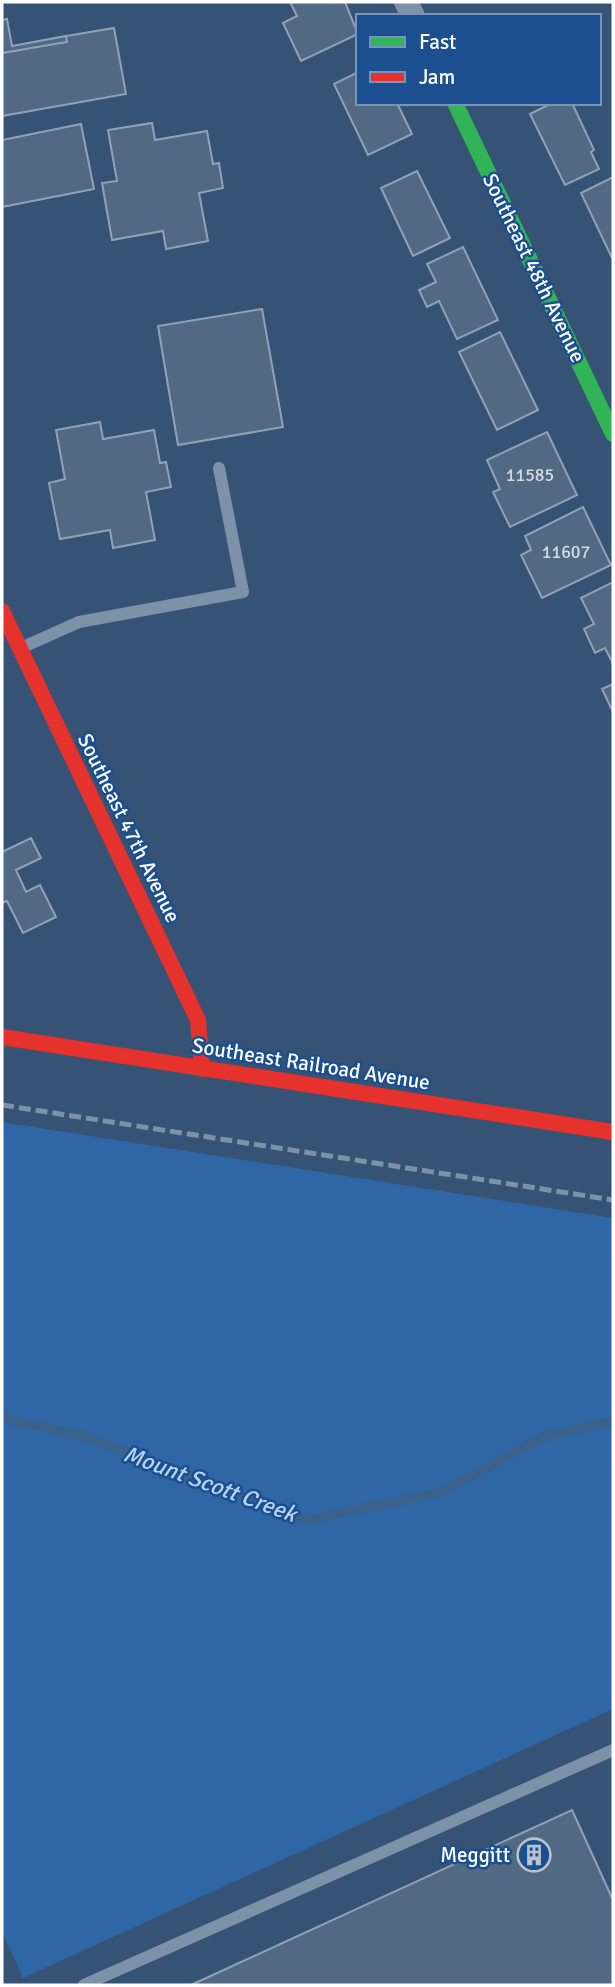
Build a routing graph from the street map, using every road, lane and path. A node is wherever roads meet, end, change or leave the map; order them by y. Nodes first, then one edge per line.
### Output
1 (456, 105) edge
2 (613, 434) edge
3 (219, 468) dead end
4 (2, 611) edge
5 (20, 649) junction
6 (2, 1037) edge
7 (202, 1069) junction
8 (613, 1132) edge
9 (613, 1750) edge
10 (84, 1985) edge

1 - 2 street, Southeast 48th Avenue
3 - 5 lane
4 - 5 street, Southeast 47th Avenue
5 - 7 street, Southeast 47th Avenue
6 - 7 street, Southeast Railroad Avenue
7 - 8 street, Southeast Railroad Avenue
9 - 10 lane

